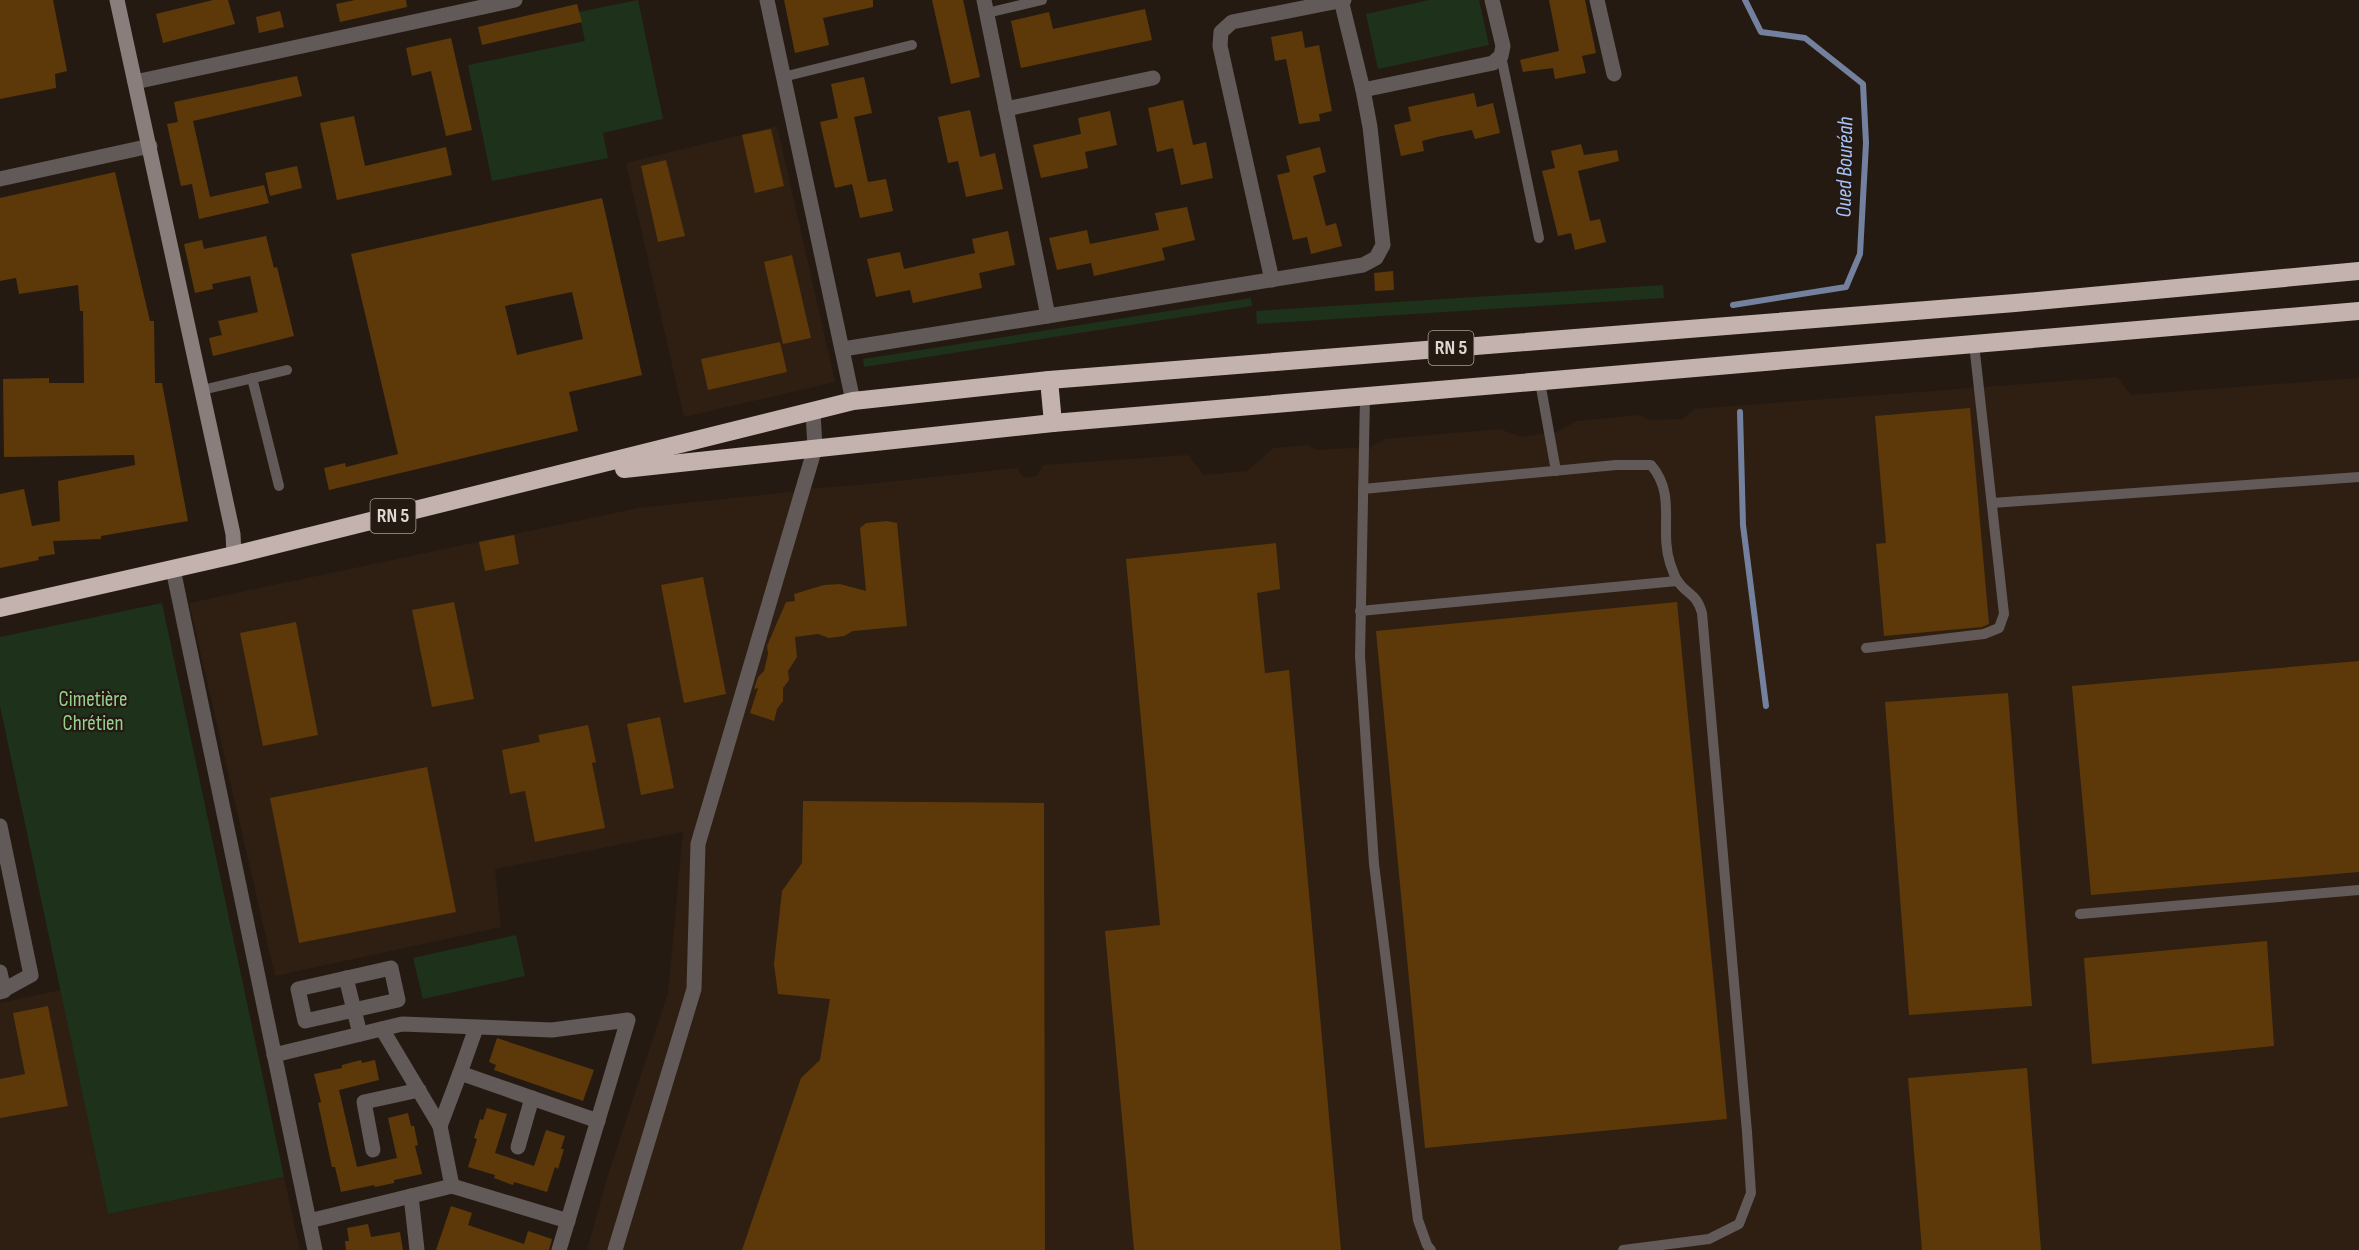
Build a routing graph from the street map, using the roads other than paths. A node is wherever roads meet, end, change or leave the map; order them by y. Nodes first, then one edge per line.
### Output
1 (117, 0) edge
2 (515, 0) edge
3 (767, 0) edge
4 (1042, 0) edge
5 (1342, 0) edge
6 (1492, 0) edge
7 (1597, 0) edge
8 (985, 7) edge
9 (912, 45) dead end
10 (1501, 56) junction
11 (1614, 74) dead end
12 (783, 77) junction
13 (1153, 78) dead end
14 (135, 82) junction
15 (1363, 90) junction
16 (1006, 110) junction
17 (150, 146) junction
18 (0, 179) edge
19 (1539, 238) dead end
20 (2359, 271) edge
21 (1272, 280) junction
22 (2359, 310) edge
23 (1048, 316) junction
24 (1974, 344) junction
25 (843, 349) junction
26 (287, 370) dead end
27 (252, 378) junction
28 (1048, 380) junction
29 (1540, 382) junction
30 (202, 390) junction
31 (1365, 396) junction
32 (853, 401) junction
33 (813, 412) junction
34 (1053, 423) junction
35 (814, 448) junction
36 (1556, 471) junction
37 (551, 477) junction
38 (2359, 477) edge
39 (279, 486) dead end
40 (1363, 489) junction
41 (1992, 503) junction
42 (234, 555) junction
43 (173, 569) junction
44 (1677, 581) junction
45 (0, 608) edge
46 (1360, 611) junction
47 (1866, 648) dead end
48 (0, 826) edge
49 (2359, 890) edge
50 (2080, 914) dead end
51 (0, 972) edge
52 (346, 978) junction
53 (2, 992) edge
54 (354, 1010) junction
55 (476, 1028) junction
56 (382, 1029) junction
57 (360, 1034) junction
58 (274, 1055) junction
59 (460, 1073) junction
60 (419, 1090) junction
61 (531, 1098) junction
62 (598, 1121) junction
63 (440, 1126) junction
64 (518, 1147) dead end
65 (373, 1150) dead end
66 (452, 1186) junction
67 (411, 1196) junction
68 (309, 1221) junction
69 (568, 1221) junction
70 (315, 1250) edge
71 (417, 1250) edge
72 (559, 1250) edge
73 (615, 1250) edge
74 (1431, 1250) edge
75 (1623, 1250) edge

1 - 14 main road
2 - 14 street
3 - 12 street
4 - 8 lane
5 - 15 street
5 - 21 street
6 - 10 street
7 - 11 street
8 - 16 street
9 - 12 lane
10 - 15 street
10 - 19 lane
12 - 25 street
13 - 16 street
14 - 17 main road
15 - 21 street
16 - 23 street
17 - 18 street
17 - 30 main road
20 - 28 highway, RN 5
21 - 23 street
22 - 24 highway, RN 5
23 - 25 street
24 - 29 highway, RN 5
24 - 41 lane
25 - 32 street
26 - 27 lane
27 - 30 lane
27 - 39 lane
28 - 32 highway, RN 5
28 - 34 highway
29 - 31 highway, RN 5
29 - 36 lane
30 - 42 main road
31 - 34 highway, RN 5
31 - 40 lane
32 - 33 highway, RN 5
33 - 35 street
33 - 37 highway, RN 5
34 - 35 highway, RN 5
35 - 37 highway, RN 5
35 - 73 street
36 - 40 lane
36 - 44 lane
37 - 42 highway, RN 5
38 - 41 lane
40 - 46 lane
41 - 47 lane
42 - 43 highway, RN 5
43 - 45 highway, RN 5
43 - 58 street
44 - 46 lane
44 - 75 lane
46 - 74 lane
48 - 53 street
49 - 50 lane
51 - 53 street
52 - 54 street
52 - 54 street
52 - 54 street
54 - 57 street
55 - 56 street
55 - 59 street
55 - 62 street
56 - 57 street
56 - 60 street
57 - 58 street
58 - 68 street
59 - 61 street
59 - 63 street
60 - 63 street
60 - 65 street
61 - 62 street
61 - 64 street
62 - 69 street
63 - 66 street
66 - 67 street
66 - 69 street
67 - 68 street
67 - 71 street
68 - 70 street
69 - 72 street

